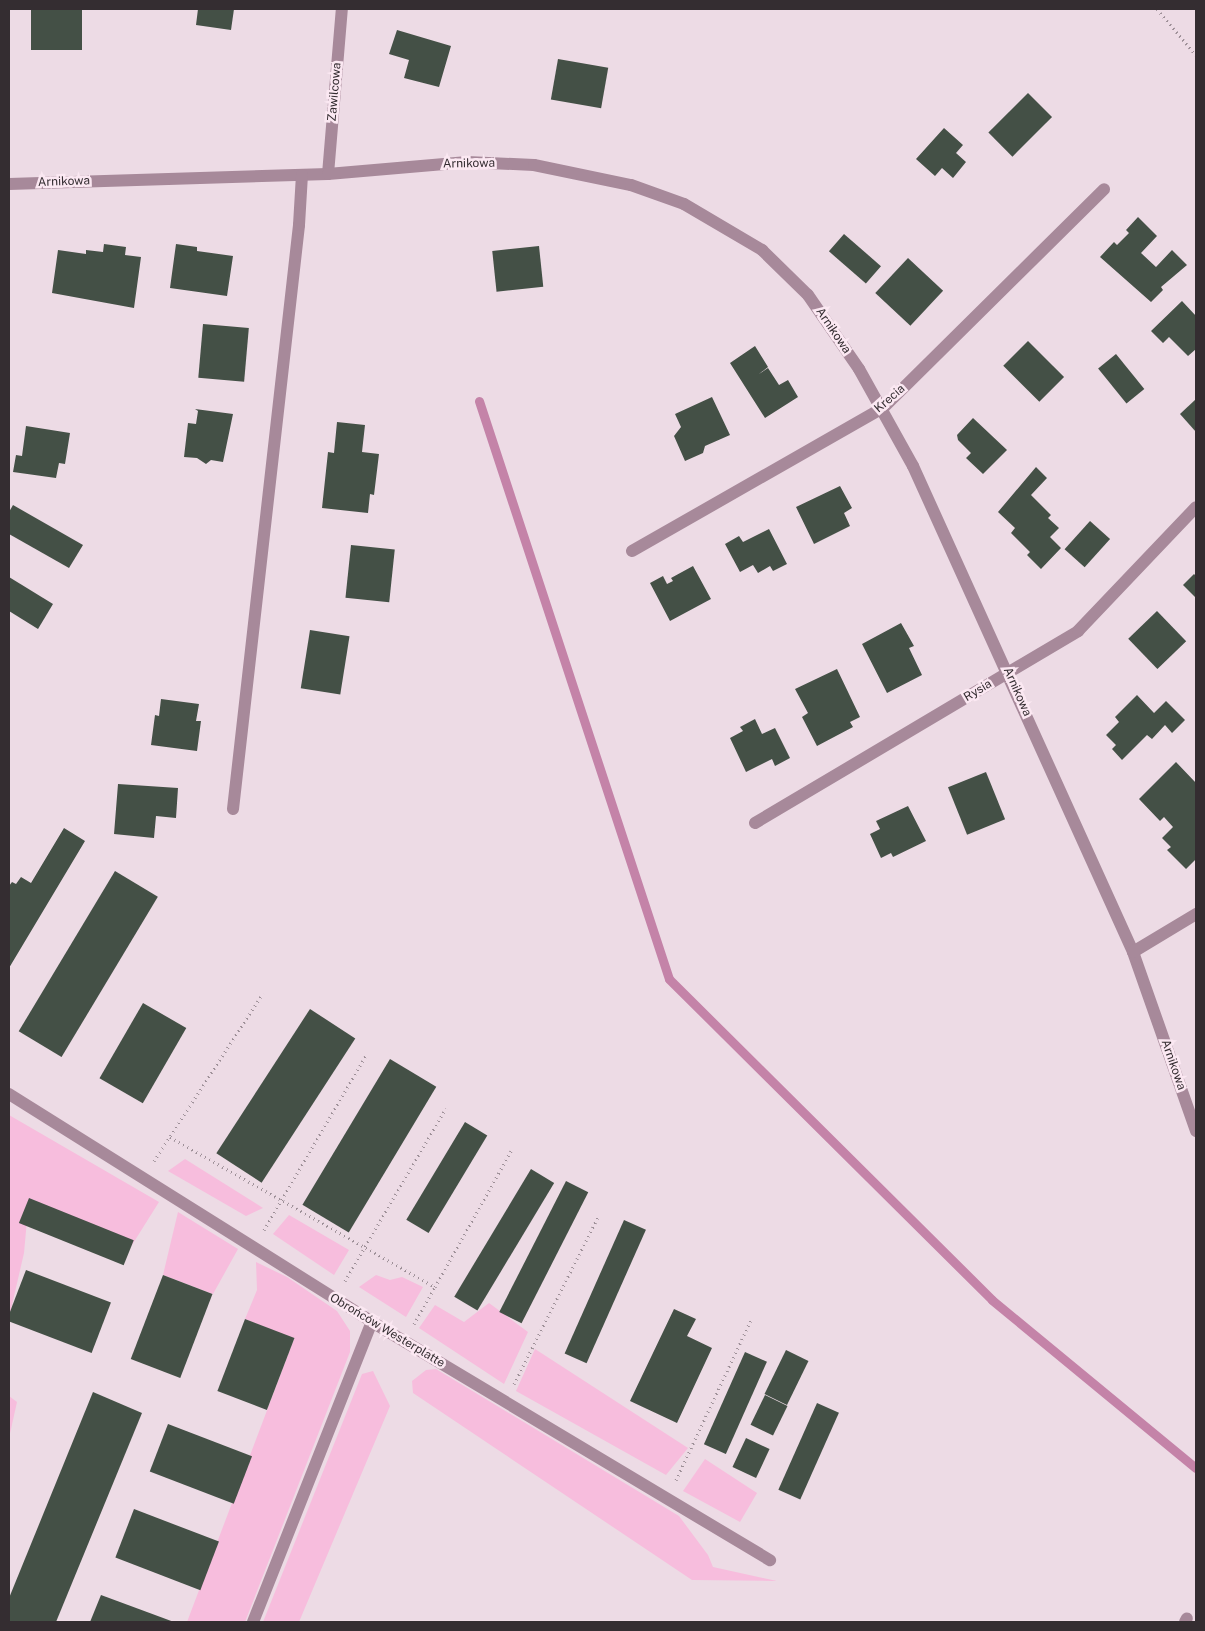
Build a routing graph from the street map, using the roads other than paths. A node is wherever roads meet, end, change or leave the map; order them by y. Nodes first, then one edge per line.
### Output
1 (342, 9) edge
2 (328, 174) junction
3 (302, 175) junction
4 (9, 184) edge
5 (1104, 189) dead end
6 (883, 408) junction
7 (1196, 507) edge
8 (632, 551) dead end
9 (1009, 673) junction
10 (233, 809) dead end
11 (755, 823) dead end
12 (1196, 914) edge
13 (1133, 952) junction
14 (9, 1094) edge
15 (1196, 1132) edge
16 (372, 1322) junction
17 (770, 1560) dead end
18 (253, 1622) edge

1 - 2 street, Zawilcowa
2 - 3 street, Arnikowa
2 - 6 street, Arnikowa
3 - 4 street, Arnikowa
3 - 10 street
5 - 6 street, Krecia
6 - 8 street, Krecia
6 - 9 street, Arnikowa
7 - 9 street, Rysia
9 - 11 street, Rysia
9 - 13 street, Arnikowa
12 - 13 street
13 - 15 street, Arnikowa
14 - 16 street, Obrońców Westerplatte
16 - 17 street, Obrońców Westerplatte
16 - 18 street

